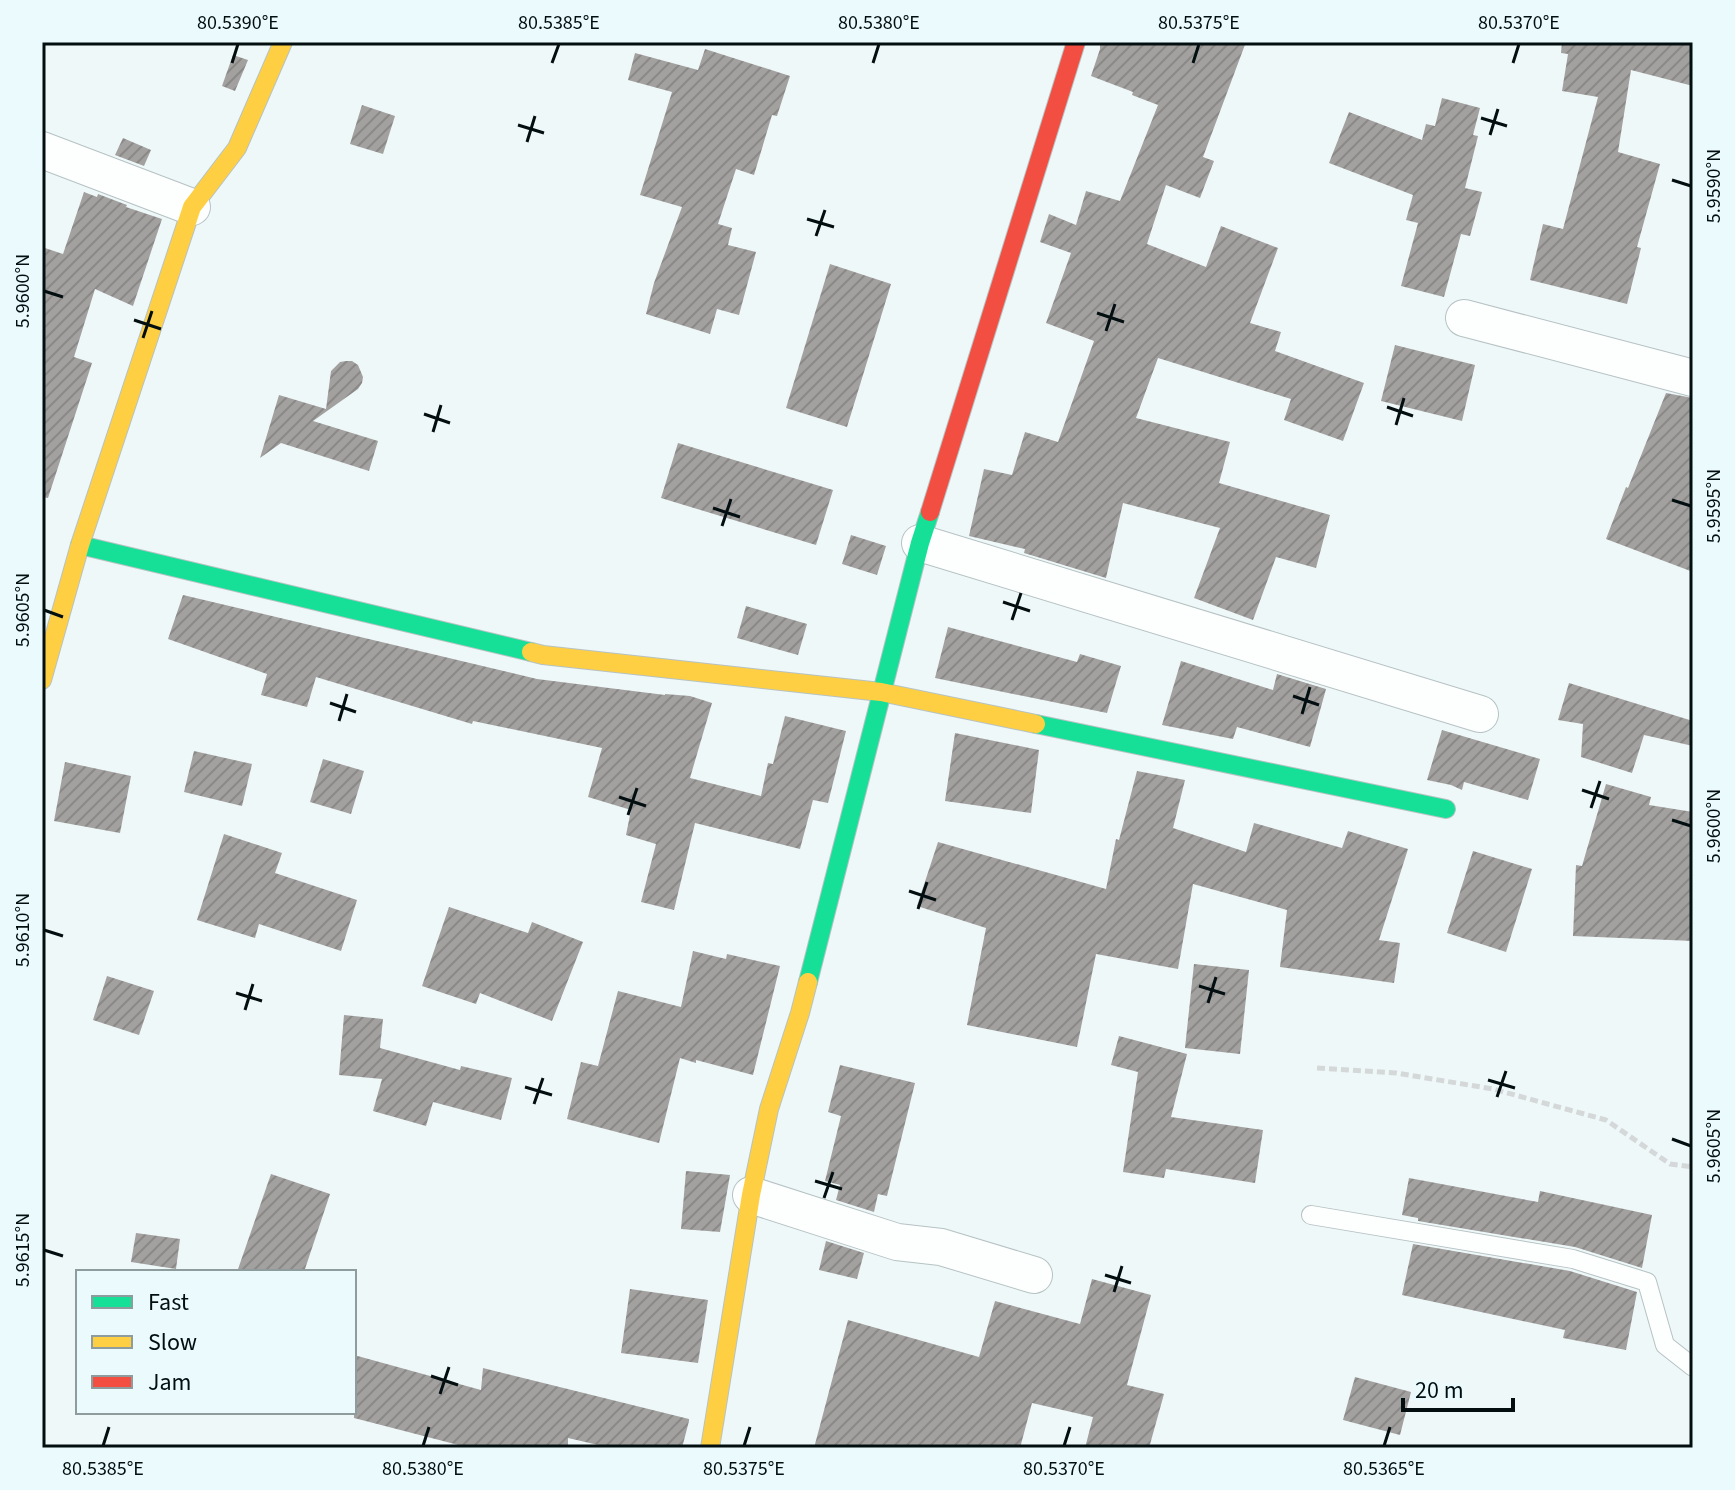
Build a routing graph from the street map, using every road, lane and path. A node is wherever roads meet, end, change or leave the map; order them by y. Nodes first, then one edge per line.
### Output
1 (283, 42) edge
2 (1076, 42) edge
3 (42, 150) edge
4 (192, 207) junction
5 (1464, 318) dead end
6 (1693, 378) edge
7 (920, 543) junction
8 (80, 545) junction
9 (42, 680) edge
10 (881, 692) junction
11 (1480, 714) dead end
12 (1446, 809) dead end
13 (1317, 1068) dead end
14 (1693, 1167) edge
15 (751, 1195) junction
16 (1311, 1215) dead end
17 (1034, 1275) dead end
18 (1693, 1367) edge
19 (710, 1448) edge

1 - 4 street
2 - 7 street
3 - 4 street
4 - 8 street
5 - 6 street
7 - 10 street
7 - 11 street
8 - 9 street
8 - 10 street
10 - 12 street
10 - 15 street
13 - 14 path
15 - 17 street
15 - 19 street
16 - 18 lane

